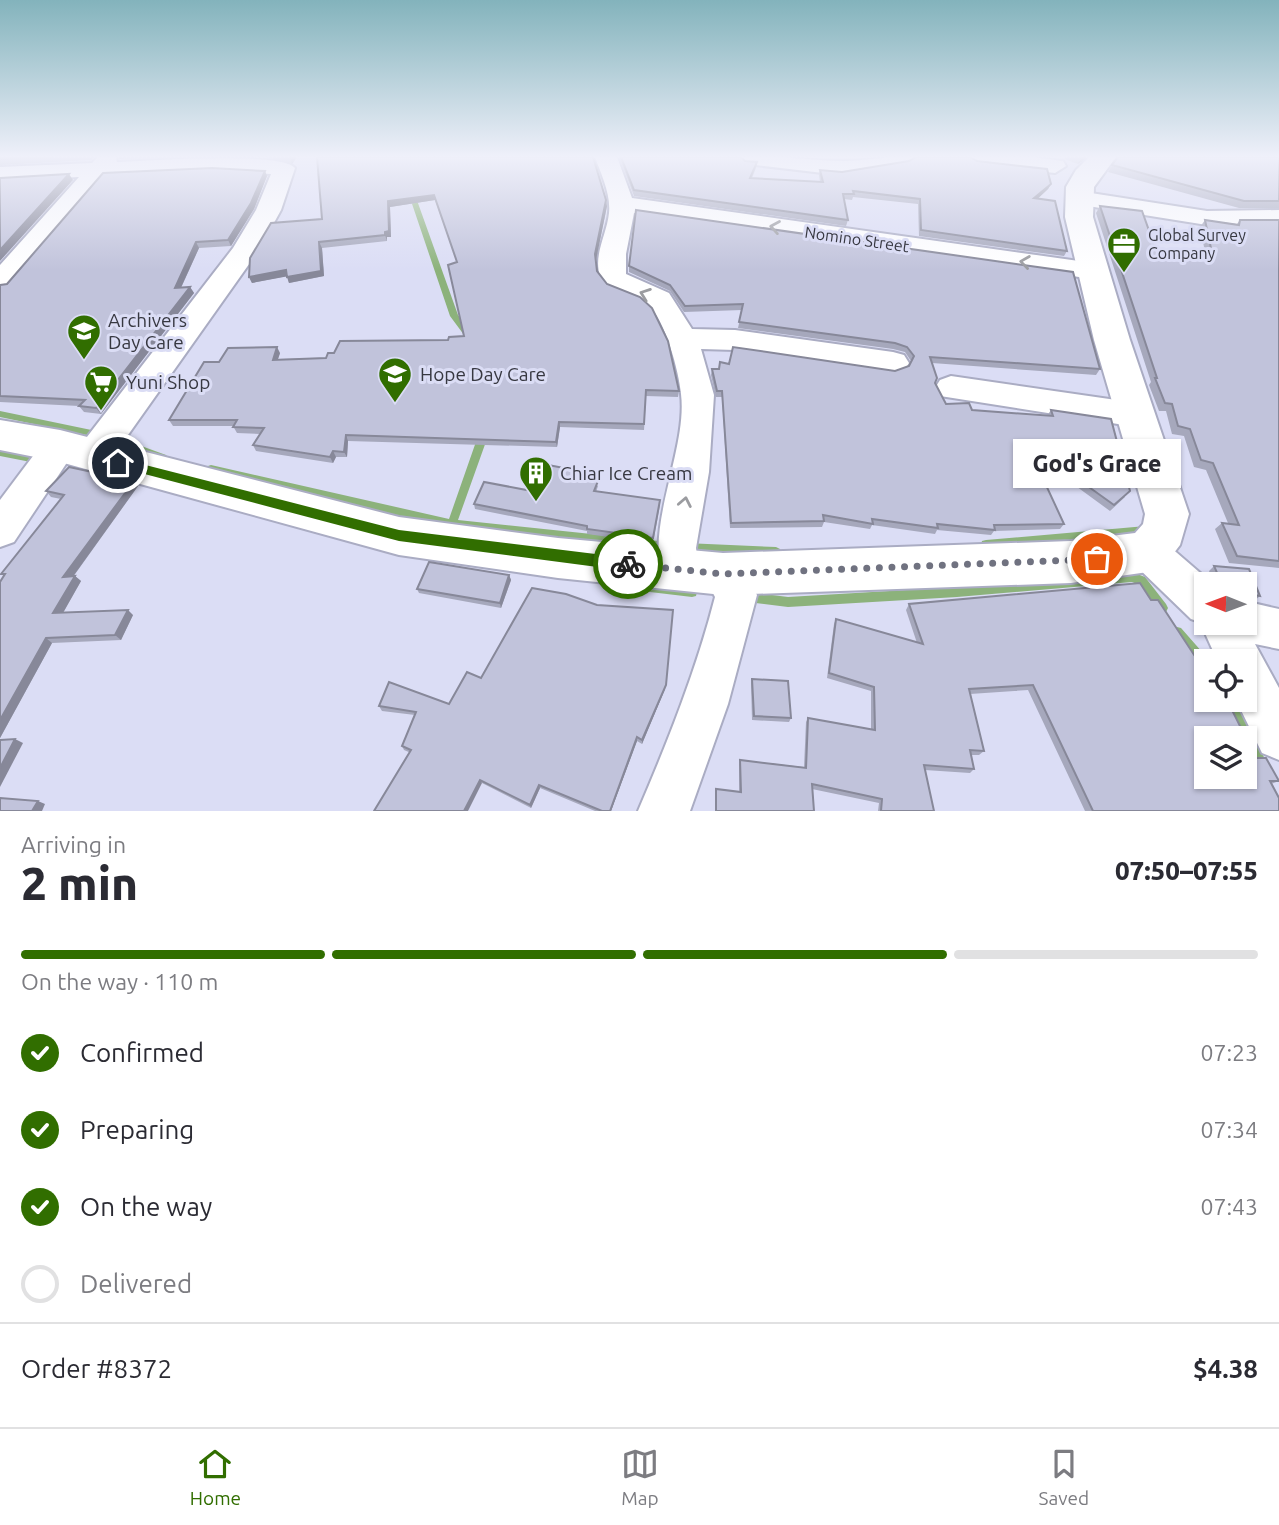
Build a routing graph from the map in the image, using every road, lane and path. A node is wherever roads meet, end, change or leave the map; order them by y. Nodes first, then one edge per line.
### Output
1 (76, 195) edge
2 (275, 195) edge
3 (618, 195) edge
4 (1080, 195) edge
5 (1140, 195) edge
6 (621, 204) junction
7 (1279, 217) edge
8 (1093, 271) junction
9 (0, 282) edge
10 (683, 339) junction
11 (893, 363) dead end
12 (951, 388) dead end
13 (1137, 415) junction
14 (0, 435) edge
15 (76, 451) junction
16 (0, 530) edge
17 (1149, 552) junction
18 (679, 569) junction
19 (723, 574) junction
20 (1194, 594) edge
21 (1257, 624) edge
22 (1279, 629) edge
23 (1257, 693) edge
24 (1279, 736) edge
25 (664, 811) edge

1 - 9 street
2 - 15 street
3 - 6 street
4 - 8 street
5 - 7 street
8 -> 6 street, Nomino Street
10 -> 6 street
8 - 13 street
10 - 11 street
18 -> 10 street
12 - 13 street
13 - 17 street
14 - 15 street
15 - 16 street
15 - 18 street
17 - 19 street
17 - 20 street
18 - 19 street
19 - 25 street
21 - 22 street
23 - 24 street

